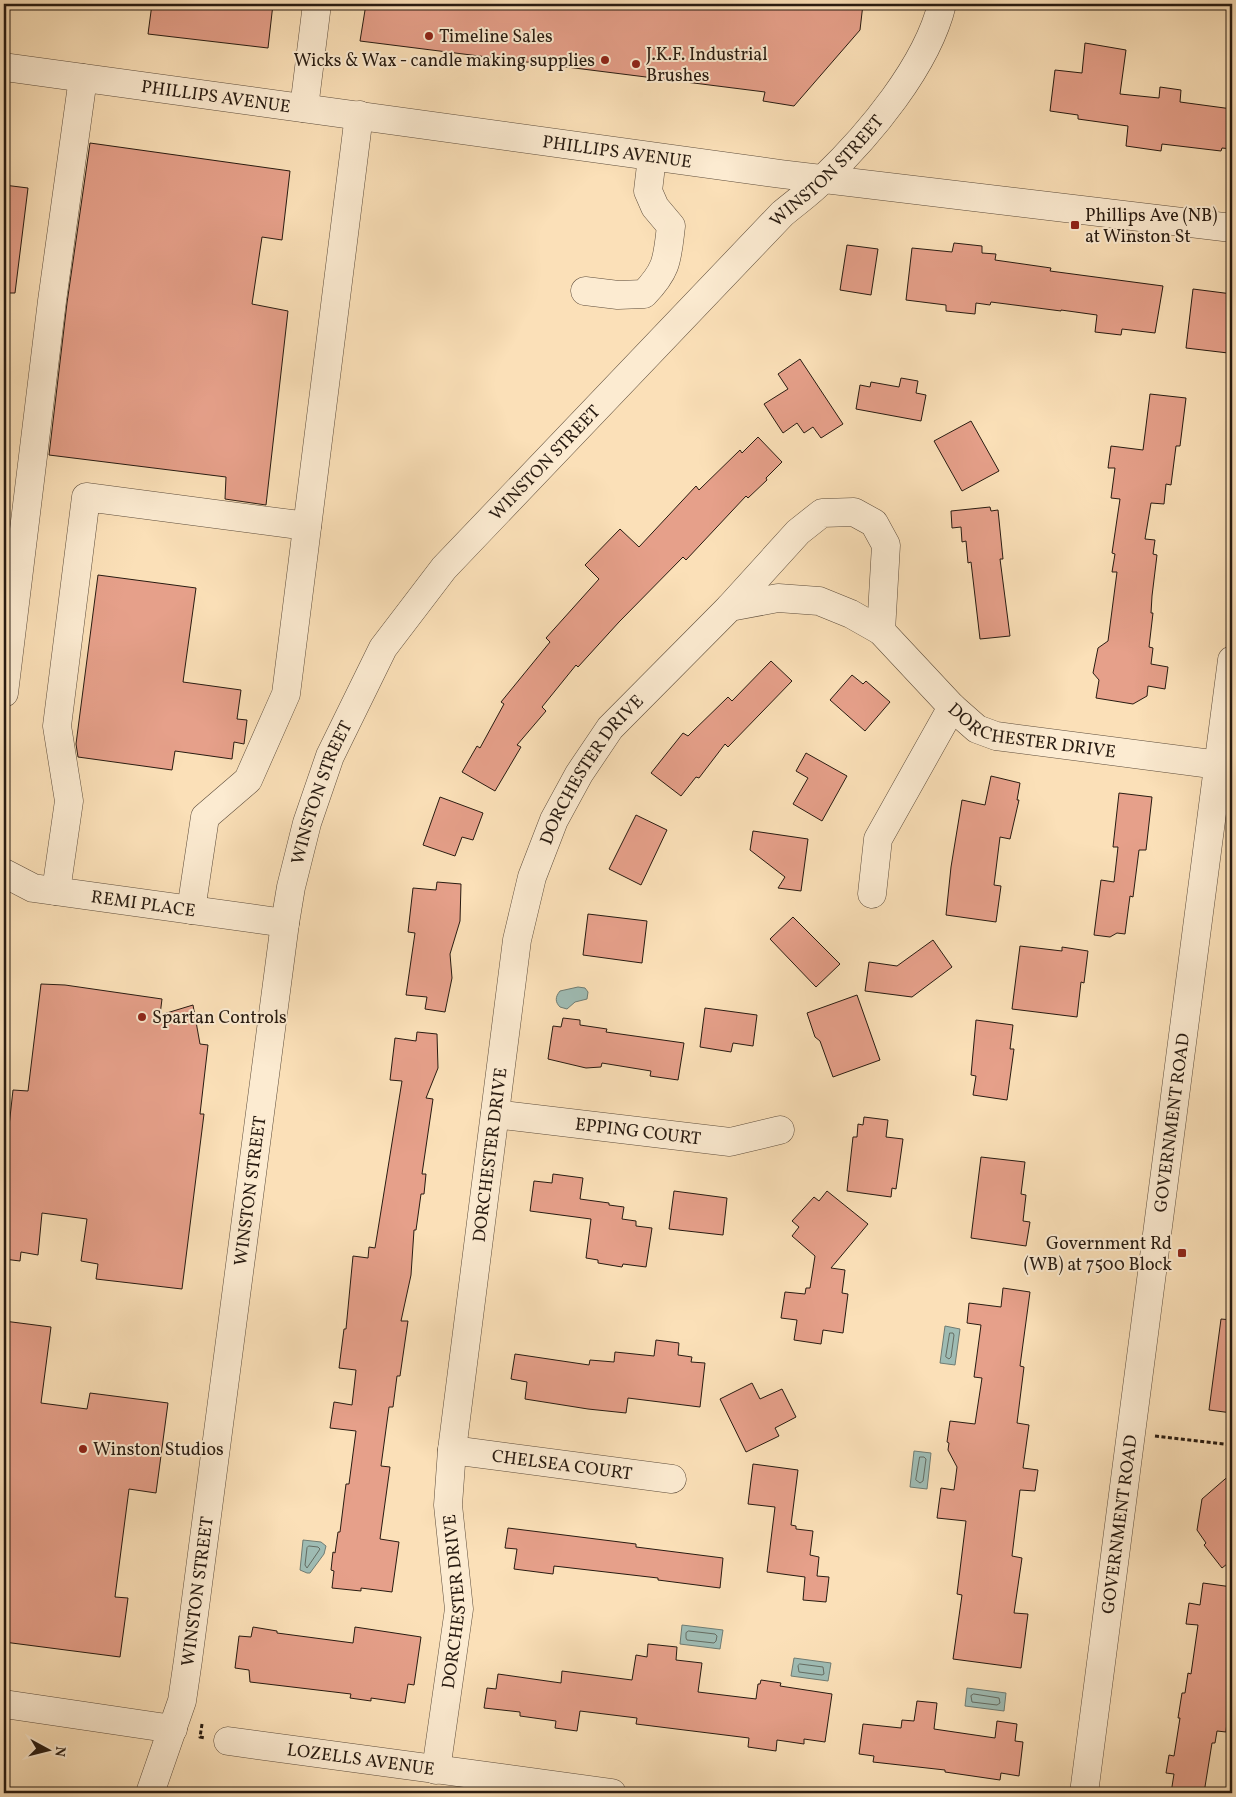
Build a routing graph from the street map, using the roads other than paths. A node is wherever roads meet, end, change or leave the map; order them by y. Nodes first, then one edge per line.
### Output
1 (318, 4) edge
2 (942, 4) edge
3 (4, 67) edge
4 (84, 78) junction
5 (304, 108) junction
6 (360, 115) junction
7 (652, 158) junction
8 (823, 180) junction
9 (1232, 228) edge
10 (585, 291) dead end
11 (307, 526) junction
12 (730, 607) junction
13 (881, 631) junction
14 (1232, 660) edge
15 (4, 693) edge
16 (952, 707) junction
17 (1219, 765) junction
18 (4, 873) edge
19 (56, 892) junction
20 (872, 894) dead end
21 (191, 910) junction
22 (285, 923) junction
23 (496, 1114) junction
24 (780, 1130) dead end
25 (452, 1450) junction
26 (672, 1479) dead end
27 (4, 1704) edge
28 (173, 1729) junction
29 (228, 1741) dead end
30 (436, 1770) junction
31 (576, 1791) edge
32 (150, 1793) edge
33 (612, 1793) edge
34 (1084, 1793) edge

1 - 5 street
2 - 8 street, WINSTON STREET
3 - 4 street, PHILLIPS AVENUE
4 - 5 street, PHILLIPS AVENUE
4 - 15 street
5 - 6 street, PHILLIPS AVENUE
6 - 7 street, PHILLIPS AVENUE
6 - 11 street
7 - 8 street, PHILLIPS AVENUE
7 - 10 street
8 - 9 street, PHILLIPS AVENUE
8 - 22 street, WINSTON STREET
11 - 19 street
11 - 21 street
12 - 13 street, DORCHESTER DRIVE
12 - 13 street, DORCHESTER DRIVE
12 - 23 street, DORCHESTER DRIVE
13 - 16 street, DORCHESTER DRIVE
14 - 17 street, GOVERNMENT ROAD
16 - 17 street, DORCHESTER DRIVE
16 - 20 street
17 - 34 street, GOVERNMENT ROAD
18 - 19 street, REMI PLACE
19 - 21 street, REMI PLACE
21 - 22 street, REMI PLACE
22 - 28 street, WINSTON STREET
23 - 24 street, EPPING COURT
23 - 25 street, DORCHESTER DRIVE
25 - 26 street, CHELSEA COURT
25 - 30 street, DORCHESTER DRIVE
27 - 28 street
28 - 32 street, WINSTON STREET
29 - 30 street, LOZELLS AVENUE
30 - 31 street, LOZELLS AVENUE
31 - 33 street, LOZELLS AVENUE

